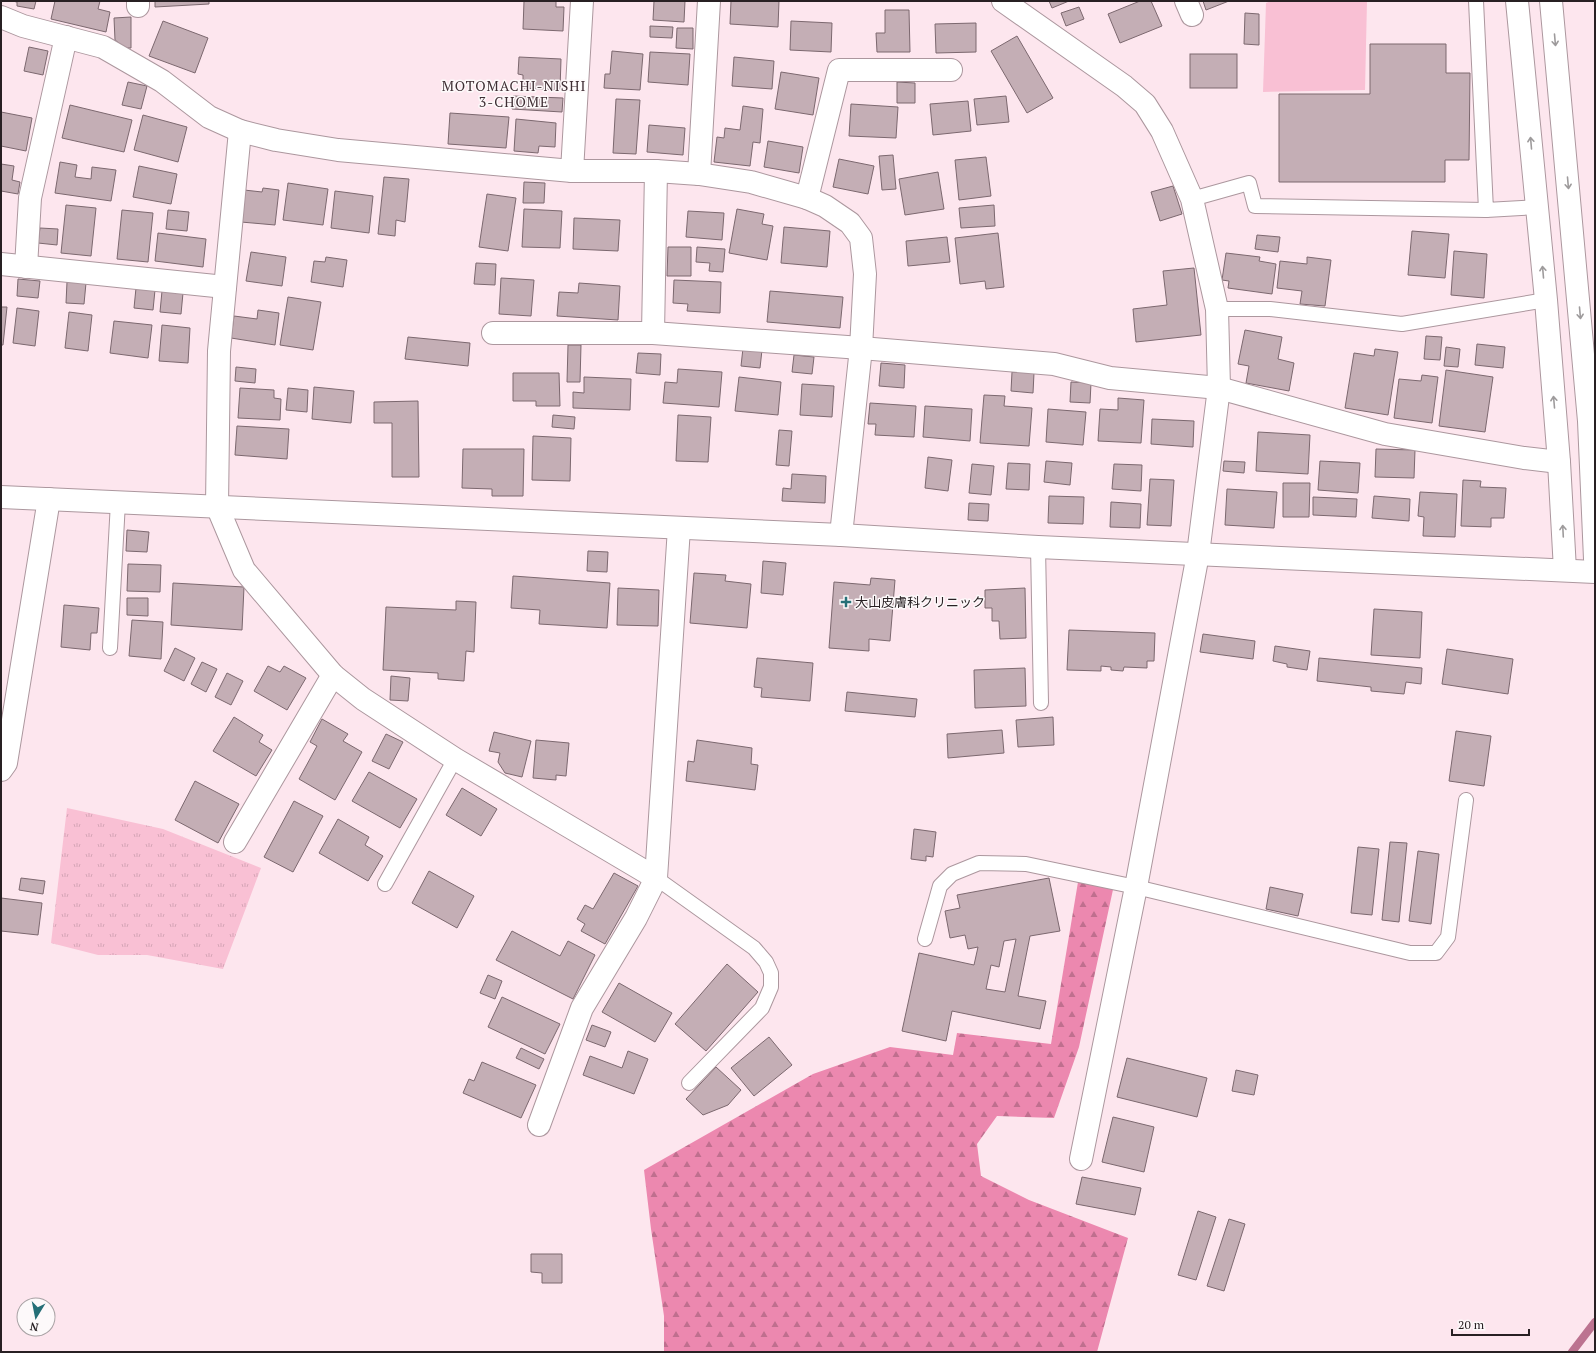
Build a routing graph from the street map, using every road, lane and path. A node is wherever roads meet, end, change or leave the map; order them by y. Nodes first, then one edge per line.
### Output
1 (582, 1) edge
2 (709, 1) edge
3 (1003, 1) edge
4 (1476, 1) edge
5 (1517, 1) edge
6 (1551, 1) edge
7 (1, 17) edge
8 (66, 37) junction
9 (951, 70) dead end
10 (240, 131) junction
11 (572, 170) junction
12 (656, 171) junction
13 (699, 174) junction
14 (807, 198) junction
15 (1192, 199) junction
16 (1537, 207) junction
17 (1486, 210) junction
18 (1, 264) edge
19 (26, 267) junction
20 (225, 287) junction
21 (1546, 300) junction
22 (1217, 309) junction
23 (493, 333) dead end
24 (653, 333) junction
25 (861, 348) junction
26 (1219, 388) junction
27 (1559, 462) junction
28 (1, 497) edge
29 (49, 499) junction
30 (118, 502) junction
31 (217, 506) junction
32 (679, 528) junction
33 (841, 534) junction
34 (1038, 547) junction
35 (1198, 554) junction
36 (1595, 559) edge
37 (1565, 570) junction
38 (1595, 572) edge
39 (110, 648) dead end
40 (333, 675) junction
41 (1041, 703) dead end
42 (455, 759) junction
43 (1, 770) edge
44 (1466, 800) dead end
45 (235, 842) dead end
46 (656, 878) junction
47 (385, 884) dead end
48 (1136, 887) junction
49 (925, 939) dead end
50 (689, 1083) dead end
51 (539, 1125) dead end
52 (1081, 1159) dead end

1 - 11 street
2 - 13 street
3 - 15 street
4 - 17 lane
16 -> 5 street
6 -> 36 street
7 - 8 street
8 - 10 street
8 - 19 street
9 - 14 street
10 - 11 street
10 - 20 street
11 - 12 street
12 - 13 street
12 - 24 street
13 - 14 street
14 - 25 street
15 - 17 lane
15 - 22 street
16 - 17 lane
21 -> 16 street
18 - 19 street
19 - 20 street
20 - 31 street
21 - 22 lane
27 -> 21 street
22 - 26 street
23 - 24 street
24 - 25 street
25 - 26 street
25 - 33 street
26 - 27 street
26 - 35 street
37 -> 27 street
28 - 29 street
29 - 30 street
29 - 43 street
30 - 31 street
30 - 39 lane
31 - 32 street
31 - 40 street
32 - 33 street
32 - 46 street
33 - 34 street
34 - 35 street
34 - 41 lane
35 - 37 street
35 - 48 street
37 - 38 street
40 - 42 street
40 - 45 street
42 - 46 street
42 - 47 lane
44 - 48 lane
46 - 50 lane
46 - 51 street
48 - 49 lane
48 - 52 street

